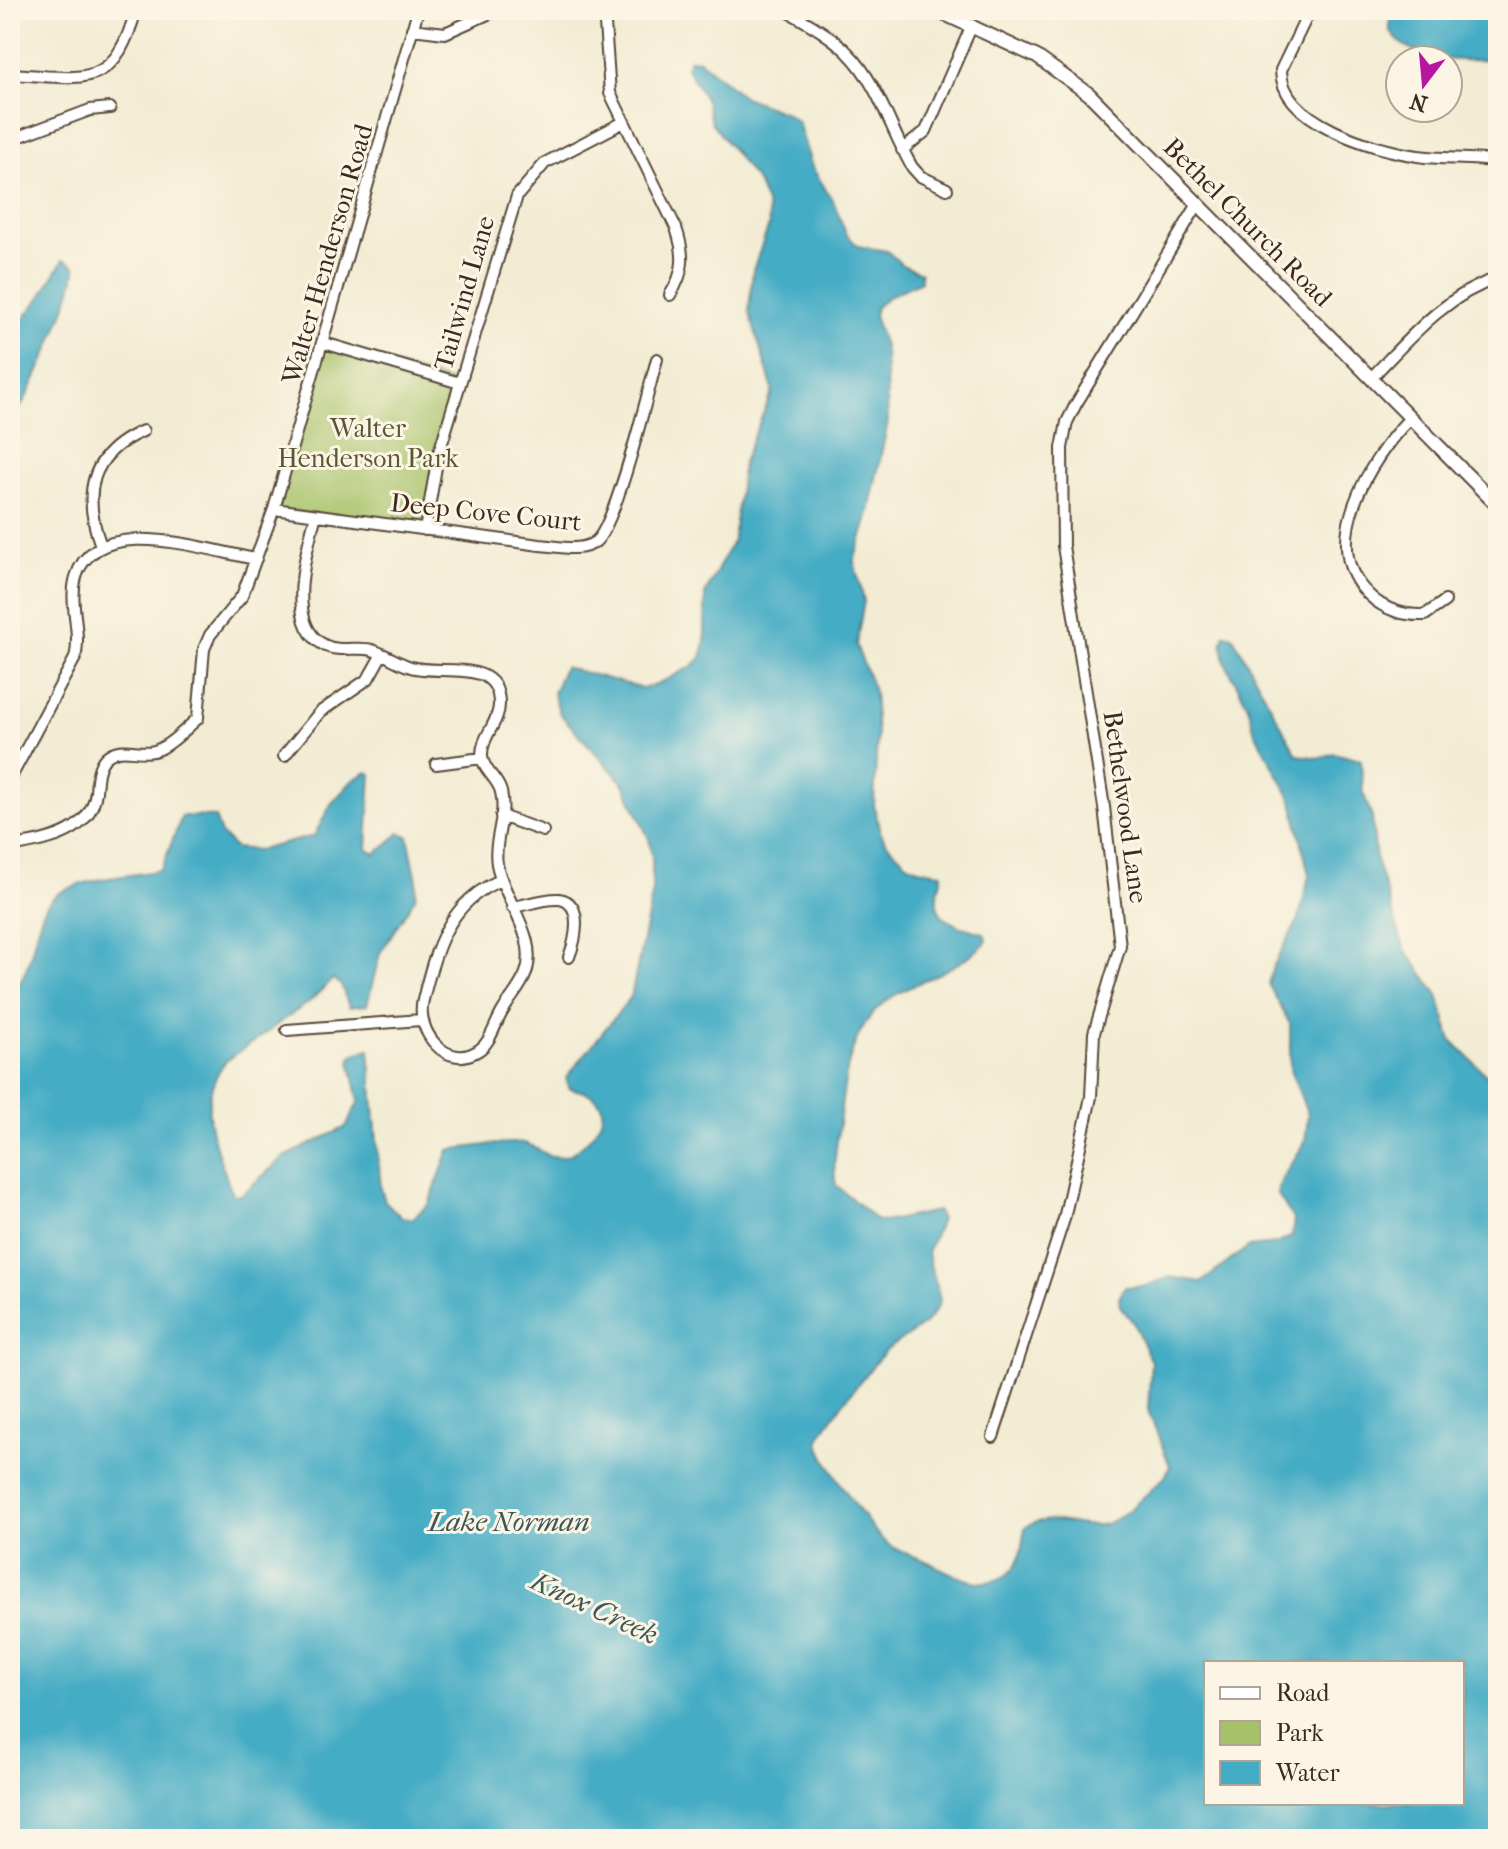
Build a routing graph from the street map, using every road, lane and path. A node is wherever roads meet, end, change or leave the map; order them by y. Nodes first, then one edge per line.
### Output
1 (136, 10) edge
2 (418, 10) edge
3 (497, 10) edge
4 (604, 10) edge
5 (786, 10) edge
6 (936, 10) edge
7 (1310, 10) edge
8 (972, 25) junction
9 (412, 29) junction
10 (10, 74) edge
11 (110, 108) dead end
12 (622, 123) junction
13 (10, 140) edge
14 (902, 150) junction
15 (1498, 162) edge
16 (947, 189) dead end
17 (1198, 204) junction
18 (1498, 278) edge
19 (670, 295) dead end
20 (324, 343) junction
21 (657, 359) dead end
22 (1371, 378) junction
23 (460, 383) junction
24 (1410, 418) junction
25 (143, 431) dead end
26 (1498, 506) edge
27 (274, 509) junction
28 (316, 515) junction
29 (425, 530) junction
30 (101, 546) junction
31 (256, 559) junction
32 (1445, 601) dead end
33 (382, 654) junction
34 (284, 756) dead end
35 (482, 758) junction
36 (436, 764) dead end
37 (10, 779) edge
38 (501, 816) junction
39 (543, 831) dead end
40 (10, 847) edge
41 (501, 880) junction
42 (512, 907) junction
43 (569, 957) dead end
44 (421, 1020) junction
45 (287, 1030) dead end
46 (993, 1437) dead end

1 - 10 street
2 - 9 street, Walter Henderson Road
3 - 9 street
4 - 12 street
5 - 14 street
6 - 8 street, Bethel Church Road
7 - 15 street
8 - 14 street
8 - 17 street, Bethel Church Road
9 - 20 street, Walter Henderson Road
11 - 13 street
12 - 19 street
12 - 23 street, Tailwind Lane
14 - 16 street
17 - 22 street, Bethel Church Road
17 - 46 street, Bethelwood Lane
18 - 22 street
20 - 23 street
20 - 27 street, Walter Henderson Road
21 - 29 street, Deep Cove Court
22 - 24 street, Bethel Church Road
23 - 29 street, Tailwind Lane
24 - 26 street, Bethel Church Road
24 - 32 street
25 - 30 street
27 - 28 street, Deep Cove Court
27 - 31 street, Walter Henderson Road
28 - 29 street, Deep Cove Court
28 - 33 street
30 - 31 street
30 - 37 street
31 - 40 street, Walter Henderson Road
33 - 34 street
33 - 35 street
35 - 36 street
35 - 38 street
38 - 39 street
38 - 41 street
41 - 42 street
41 - 44 street
42 - 43 street
42 - 44 street
44 - 45 street

